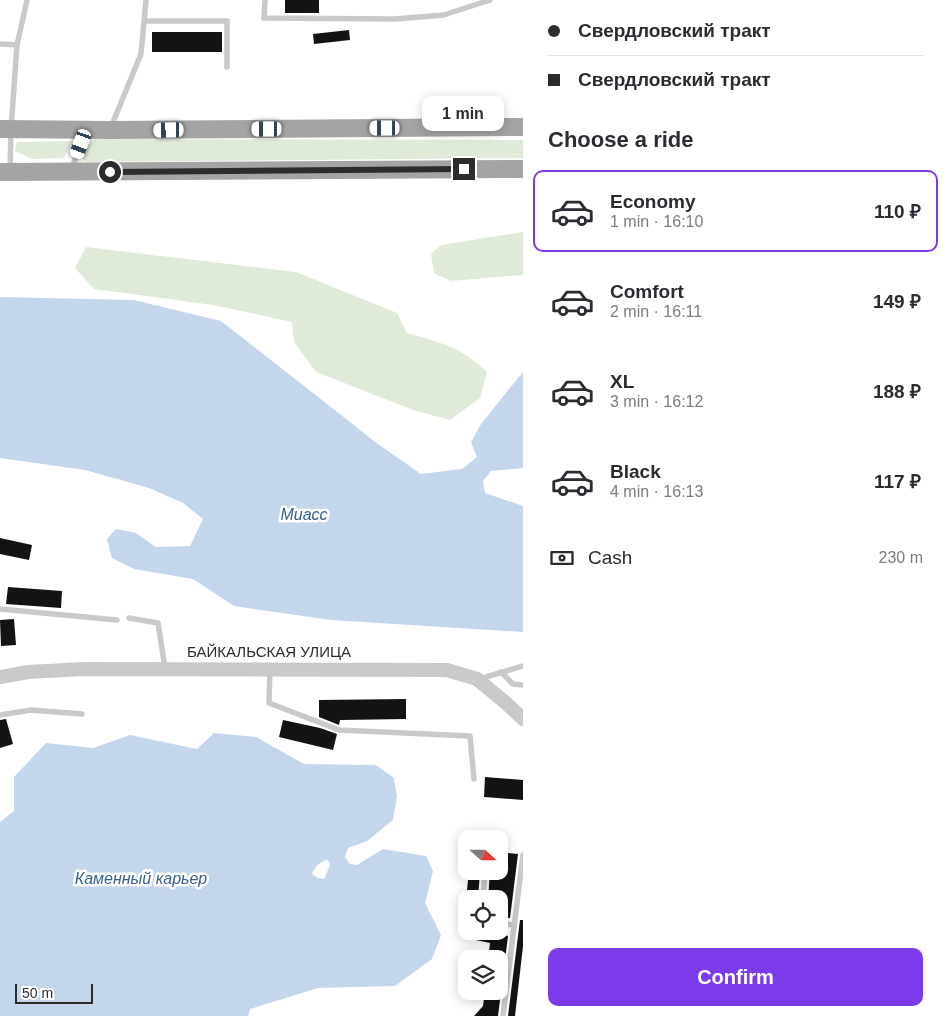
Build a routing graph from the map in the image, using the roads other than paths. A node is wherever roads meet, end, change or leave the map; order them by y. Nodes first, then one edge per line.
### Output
1 (27, 0) edge
2 (146, 0) edge
3 (264, 0) edge
4 (490, 0) edge
5 (144, 21) junction
6 (0, 44) edge
7 (17, 45) junction
8 (227, 67) dead end
9 (523, 127) edge
10 (5, 129) edge
11 (86, 130) junction
12 (110, 130) junction
13 (523, 168) edge
14 (70, 172) junction
15 (5, 173) edge
16 (0, 609) edge
17 (129, 618) dead end
18 (116, 620) dead end
19 (523, 666) edge
20 (165, 668) junction
21 (270, 669) junction
22 (501, 672) junction
23 (0, 677) edge
24 (477, 680) junction
25 (523, 684) edge
26 (82, 714) dead end
27 (0, 715) edge
28 (523, 719) edge
29 (474, 779) dead end
30 (523, 854) edge
31 (508, 925) edge
32 (514, 925) junction
33 (503, 1016) edge

1 - 7 lane
2 - 5 lane
3 - 4 lane
5 - 8 lane
5 - 12 lane
6 - 7 lane
7 - 10 lane
9 - 12 main road
10 - 11 main road
10 - 15 lane
11 - 12 main road
11 - 14 lane
13 - 14 main road
14 - 15 main road
16 - 18 lane
17 - 20 lane
19 - 22 lane
20 - 21 street, БАЙКАЛЬСКАЯ УЛИЦА
20 - 23 street, БАЙКАЛЬСКАЯ УЛИЦА
21 - 24 street, БАЙКАЛЬСКАЯ УЛИЦА
21 - 29 lane
22 - 24 lane
22 - 25 lane
24 - 28 street, БАЙКАЛЬСКАЯ УЛИЦА
26 - 27 lane
30 - 32 lane
31 - 32 lane
32 - 33 lane

